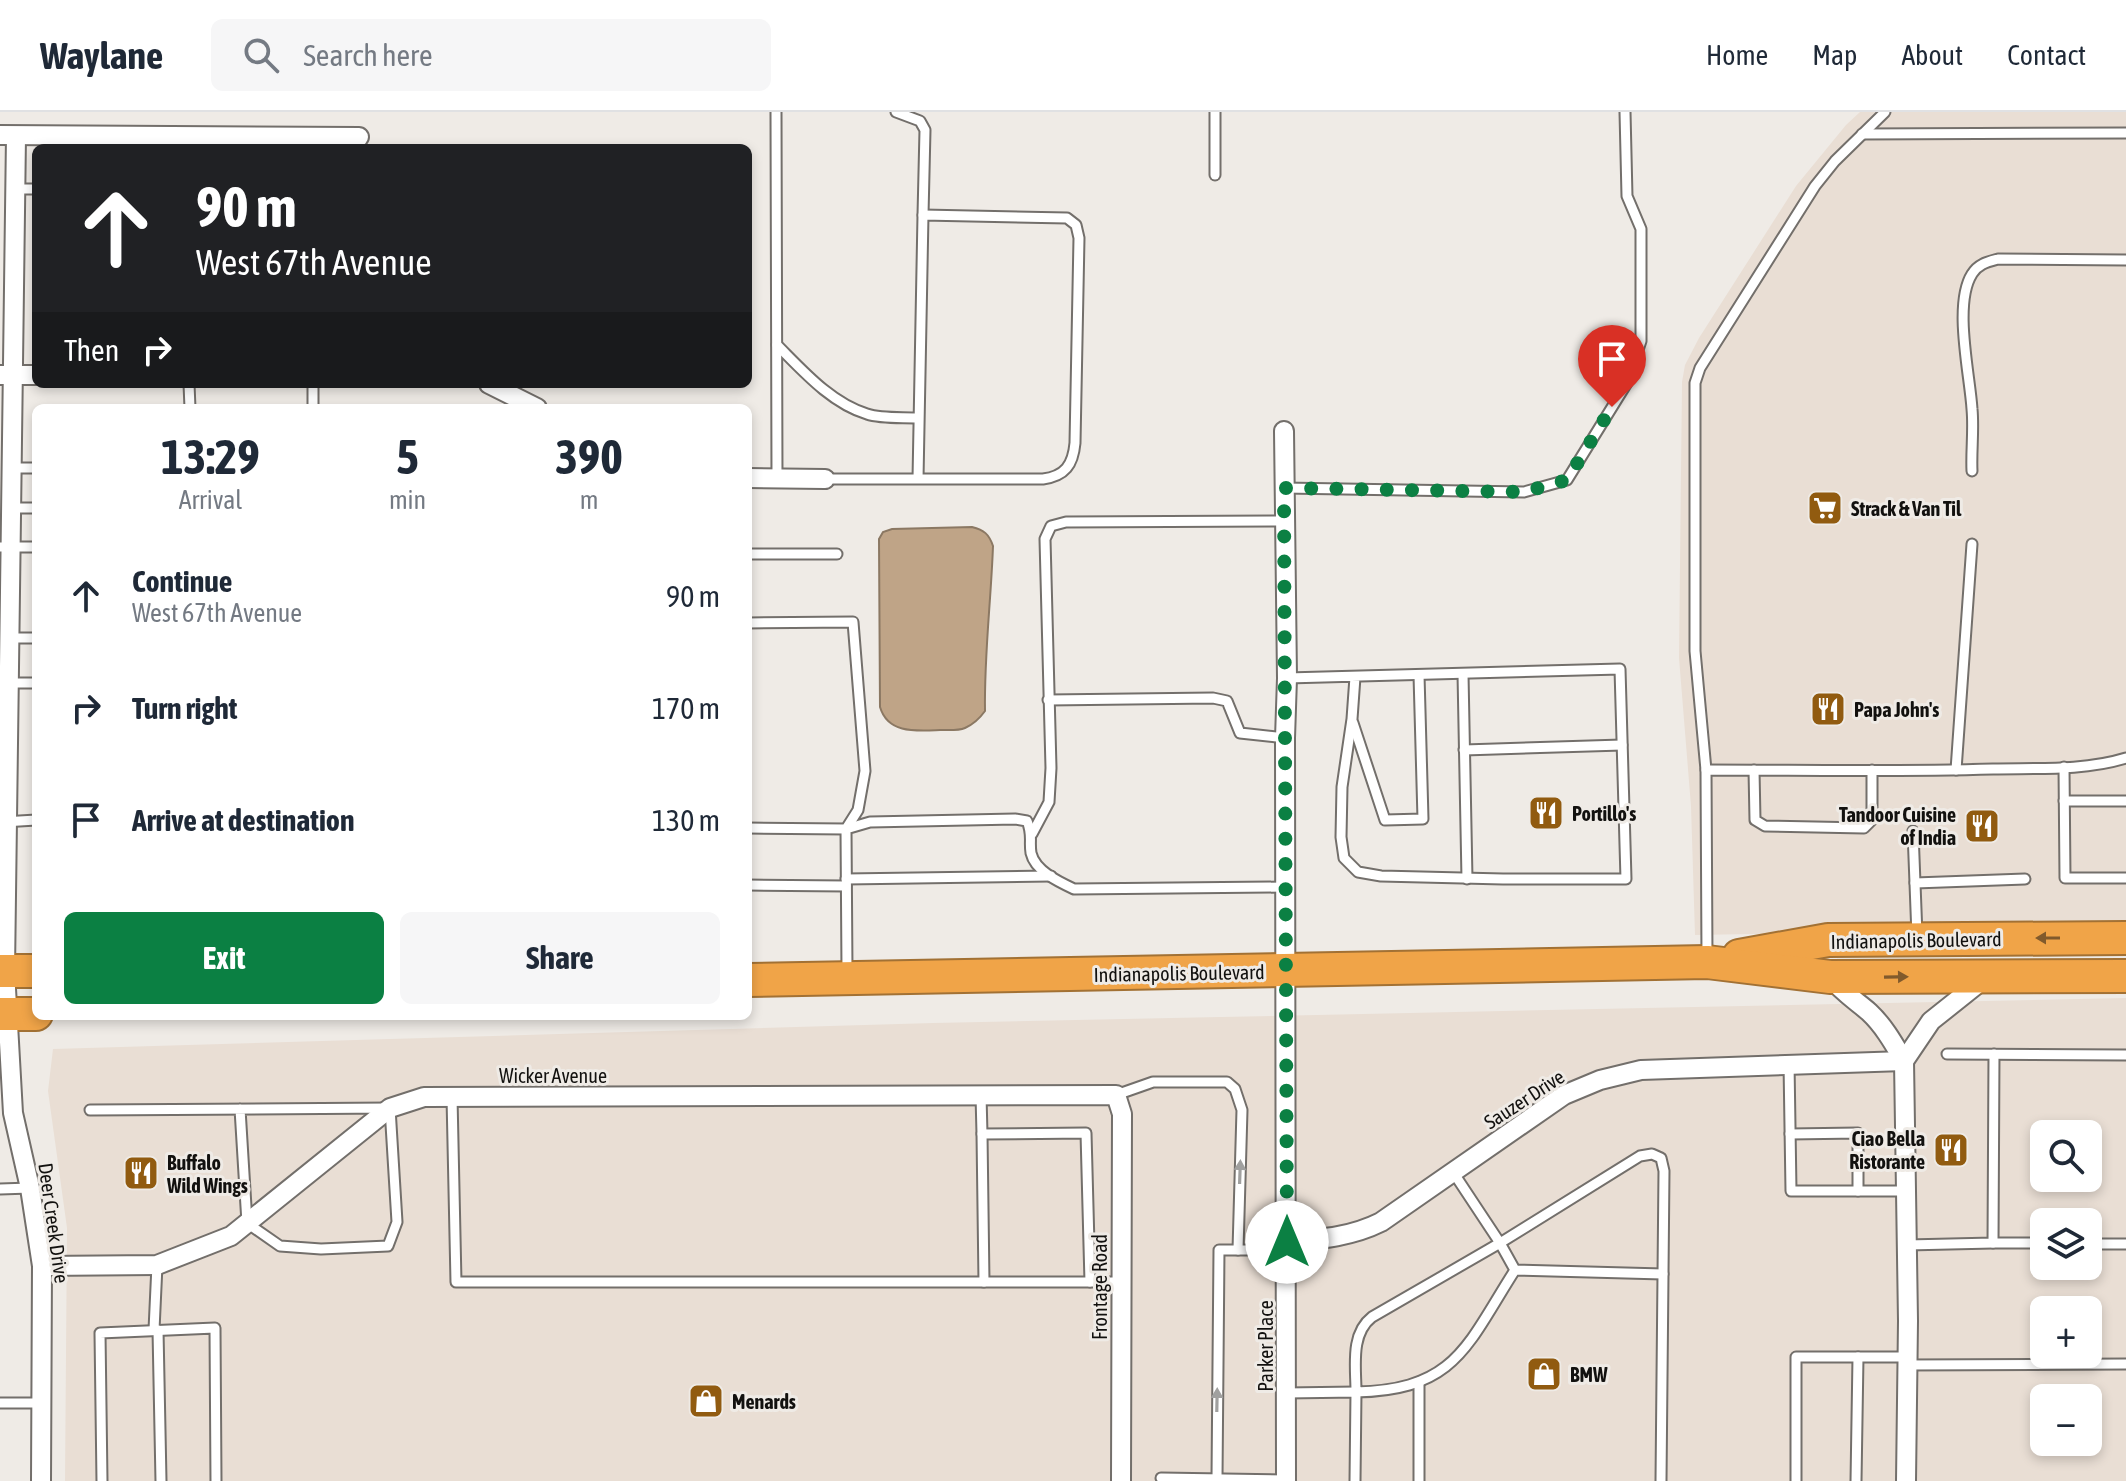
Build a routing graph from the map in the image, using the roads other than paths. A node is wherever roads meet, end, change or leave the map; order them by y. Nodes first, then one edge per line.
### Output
1 (776, 112) edge
2 (896, 112) edge
3 (1215, 112) edge
4 (1625, 112) edge
5 (1885, 112) edge
6 (2126, 133) edge
7 (1862, 134) junction
8 (8, 135) edge
9 (359, 137) dead end
10 (96, 142) edge
11 (174, 142) edge
12 (1215, 175) dead end
13 (16, 189) junction
14 (32, 189) edge
15 (923, 215) junction
16 (2126, 260) edge
17 (777, 345) junction
18 (7, 375) edge
19 (32, 375) edge
20 (497, 388) edge
21 (529, 404) edge
22 (918, 418) junction
23 (1284, 431) dead end
24 (12, 468) junction
25 (32, 468) edge
26 (1972, 471) dead end
27 (752, 478) edge
28 (777, 479) junction
29 (825, 479) joint
30 (918, 479) junction
31 (1284, 488) junction
32 (12, 508) junction
33 (32, 508) edge
34 (1285, 521) junction
35 (1972, 544) dead end
36 (6, 547) edge
37 (32, 547) edge
38 (752, 554) edge
39 (837, 554) dead end
40 (752, 623) edge
41 (10, 638) junction
42 (32, 638) edge
43 (1463, 674) junction
44 (1419, 675) junction
45 (1355, 677) junction
46 (1287, 678) junction
47 (9, 683) junction
48 (32, 683) edge
49 (1048, 700) junction
50 (1352, 719) junction
51 (1285, 738) junction
52 (1622, 745) junction
53 (1464, 750) junction
54 (2126, 758) edge
55 (2064, 767) junction
56 (1706, 770) junction
57 (1754, 770) junction
58 (1872, 770) junction
59 (1956, 770) junction
60 (2064, 801) junction
61 (2126, 801) edge
62 (32, 820) edge
63 (4, 822) edge
64 (752, 828) edge
65 (846, 829) junction
66 (1913, 831) dead end
67 (1032, 834) junction
68 (1051, 876) junction
69 (2126, 878) edge
70 (1467, 879) junction
71 (2025, 879) dead end
72 (846, 883) junction
73 (1915, 883) junction
74 (752, 885) edge
75 (1285, 887) junction
76 (2126, 938) edge
77 (1917, 939) junction
78 (1707, 962) junction
79 (14, 971) edge
80 (1285, 971) junction
81 (1987, 976) junction
82 (2126, 976) edge
83 (1830, 977) junction
84 (847, 978) junction
85 (752, 980) edge
86 (14, 1014) edge
87 (1947, 1054) dead end
88 (1994, 1054) junction
89 (2126, 1055) edge
90 (1904, 1061) junction
91 (1789, 1063) junction
92 (981, 1095) junction
93 (1116, 1095) junction
94 (452, 1097) junction
95 (390, 1108) junction
96 (240, 1109) junction
97 (90, 1110) dead end
98 (982, 1134) junction
99 (1790, 1134) junction
100 (1453, 1172) junction
101 (30, 1188) junction
102 (0, 1189) edge
103 (1858, 1191) junction
104 (1906, 1191) junction
105 (247, 1223) junction
106 (1500, 1243) junction
107 (1993, 1243) junction
108 (2030, 1243) edge
109 (2102, 1244) edge
110 (2126, 1244) edge
111 (1907, 1245) junction
112 (1287, 1246) junction
113 (1238, 1250) junction
114 (157, 1265) junction
115 (42, 1266) junction
116 (1515, 1270) junction
117 (1663, 1274) junction
118 (984, 1282) junction
119 (1090, 1282) junction
120 (1121, 1282) junction
121 (156, 1330) junction
122 (1858, 1357) junction
123 (1907, 1361) junction
124 (2126, 1364) edge
125 (1419, 1382) junction
126 (1356, 1392) junction
127 (1286, 1393) junction
128 (0, 1403) edge
129 (43, 1403) junction
130 (1161, 1478) dead end
131 (1217, 1478) junction
132 (1286, 1480) edge
133 (41, 1481) edge
134 (102, 1481) edge
135 (161, 1481) edge
136 (216, 1481) edge
137 (1121, 1481) edge
138 (1355, 1481) edge
139 (1419, 1481) edge
140 (1661, 1481) edge
141 (1796, 1481) edge
142 (1856, 1481) edge
143 (1906, 1481) edge

1 - 17 lane
2 - 15 lane
3 - 12 lane
4 - 31 lane
5 - 7 lane
6 - 7 lane
7 - 56 lane
8 - 10 street
8 - 13 street, Deer Creek Drive
9 - 11 street
10 - 11 street
13 - 14 lane
13 - 18 street, Deer Creek Drive
15 - 22 lane
15 - 30 lane
16 - 26 lane
17 - 22 lane
17 - 28 lane
18 - 19 street
18 - 24 street, Deer Creek Drive
20 - 21 street
22 - 30 lane
23 - 31 street, Parker Place
24 - 25 lane
24 - 32 street, Deer Creek Drive
27 - 28 street
28 - 29 street
29 - 30 lane
31 - 34 street, Parker Place
32 - 33 lane
32 - 36 street, Deer Creek Drive
34 - 46 street, Parker Place
34 - 49 lane
35 - 59 lane
36 - 37 lane
36 - 41 street, Deer Creek Drive
38 - 39 lane
40 - 65 lane
41 - 42 lane
41 - 47 street, Deer Creek Drive
43 - 44 lane
43 - 52 lane
43 - 53 lane
44 - 45 lane
44 - 50 lane
45 - 46 lane
45 - 50 lane
46 - 51 street, Parker Place
47 - 48 lane
47 - 63 street, Deer Creek Drive
49 - 51 lane
49 - 67 lane
50 - 70 lane
51 - 75 street, Parker Place
52 - 53 lane
52 - 70 lane
53 - 70 lane
54 - 55 lane
55 - 59 lane
55 - 60 lane
56 - 57 lane
56 - 78 lane
57 - 58 lane
57 - 58 lane
58 - 59 lane
60 - 61 lane
60 - 69 lane
62 - 63 lane
63 - 79 street, Deer Creek Drive
64 - 65 lane
65 - 67 lane
65 - 72 lane
66 - 73 lane
67 - 68 lane
68 - 72 lane
68 - 75 lane
71 - 73 lane
72 - 74 lane
72 - 84 lane
73 - 77 lane
75 - 80 street, Parker Place
76 -> 77 highway, Indianapolis Boulevard
77 - 78 highway, Indianapolis Boulevard
78 - 80 highway, Indianapolis Boulevard
78 - 83 highway, Indianapolis Boulevard
79 - 86 street, Deer Creek Drive
80 - 84 highway, Indianapolis Boulevard
80 - 112 street, Parker Place
81 - 82 highway, Indianapolis Boulevard
83 -> 81 highway, Indianapolis Boulevard
81 - 90 street
83 - 90 street
84 - 85 highway, Indianapolis Boulevard
86 - 101 street, Deer Creek Drive
87 - 88 lane
88 - 89 lane
88 - 107 lane
90 - 91 street, Sauzer Drive
90 - 104 street
91 - 99 lane
91 - 100 street, Sauzer Drive
92 - 93 street, Wicker Avenue
92 - 94 street, Wicker Avenue
92 - 98 lane
113 -> 93 lane
93 - 120 street, Frontage Road
94 - 95 street, Wicker Avenue
94 - 118 lane
95 - 96 lane
95 - 105 street, Wicker Avenue
95 - 105 lane
96 - 97 lane
96 - 105 lane
98 - 118 lane
98 - 119 lane
99 - 103 lane
99 - 103 lane
100 - 106 lane
100 - 112 street, Sauzer Drive
101 - 102 lane
101 - 115 street, Deer Creek Drive
103 - 104 lane
104 - 111 street
105 - 114 street, Wicker Avenue
106 - 116 lane
106 - 117 lane
106 - 126 lane
107 - 108 lane
107 - 111 lane
109 - 110 lane
111 - 123 street
112 - 113 lane
112 - 127 street, Parker Place
131 -> 113 lane
114 - 115 street, Wicker Avenue
114 - 121 lane
115 - 129 street, Deer Creek Drive
116 - 117 lane
116 - 125 lane
117 - 140 lane
118 - 119 lane
119 - 120 lane
120 - 137 street, Frontage Road
121 - 134 lane
121 - 135 lane
121 - 136 lane
122 - 123 lane
122 - 141 lane
122 - 142 lane
123 - 124 lane
123 - 143 street
125 - 126 lane
125 - 139 lane
126 - 127 lane
126 - 138 lane
127 - 132 street, Parker Place
128 - 129 lane
129 - 133 street, Deer Creek Drive
130 - 131 lane
131 - 132 lane

